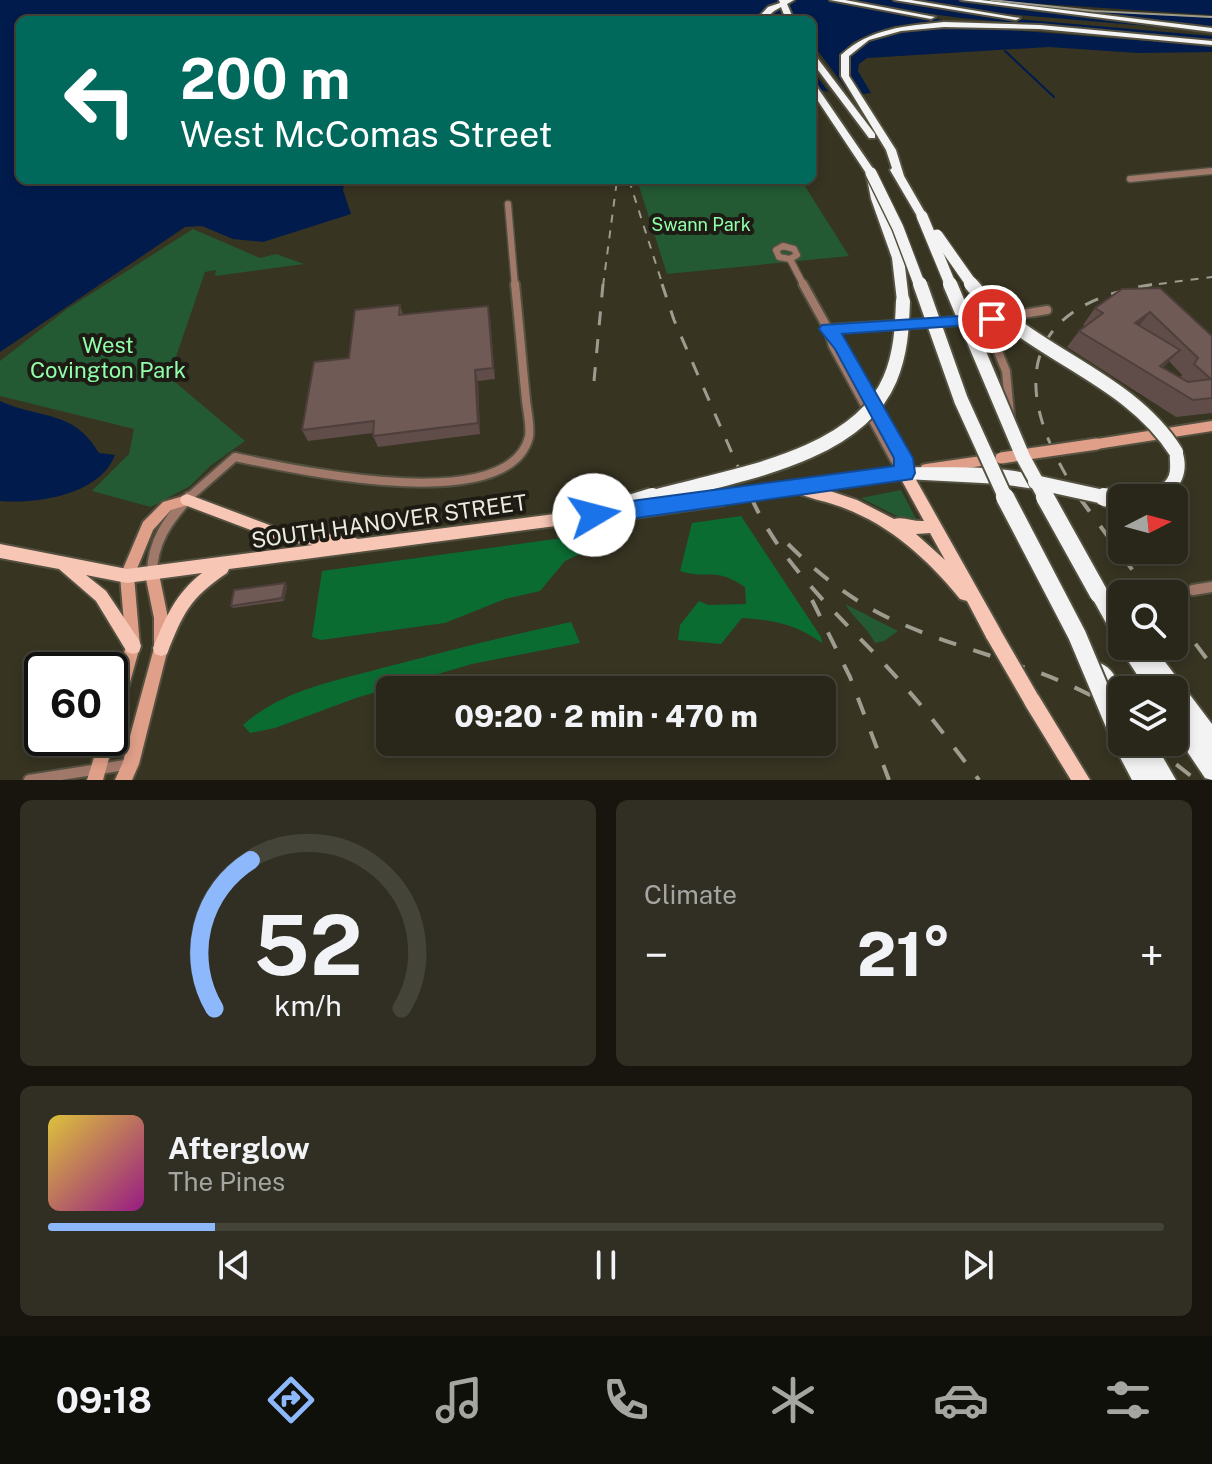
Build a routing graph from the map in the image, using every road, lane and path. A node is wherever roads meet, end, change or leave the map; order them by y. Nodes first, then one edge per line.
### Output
1 (791, 0) edge
2 (833, 0) edge
3 (897, 0) edge
4 (964, 0) edge
5 (764, 16) edge
6 (1212, 32) edge
7 (1157, 38) junction
8 (1212, 43) edge
9 (816, 61) edge
10 (816, 92) edge
11 (816, 106) edge
12 (856, 148) junction
13 (1212, 171) edge
14 (871, 173) junction
15 (899, 176) junction
16 (1130, 179) dead end
17 (508, 204) dead end
18 (922, 216) junction
19 (790, 259) dead end
20 (1047, 310) dead end
21 (985, 320) junction
22 (828, 329) junction
23 (1212, 426) edge
24 (905, 473) junction
25 (1174, 484) edge
26 (792, 488) junction
27 (1108, 498) edge
28 (187, 500) junction
29 (594, 515) junction
30 (891, 522) junction
31 (934, 526) junction
32 (385, 544) junction
33 (0, 551) edge
34 (63, 565) junction
35 (226, 565) junction
36 (1090, 571) dead end
37 (152, 574) junction
38 (127, 576) junction
39 (1212, 587) edge
40 (1193, 590) dead end
41 (1099, 594) junction
42 (1108, 605) edge
43 (1108, 609) edge
44 (994, 635) junction
45 (1078, 638) junction
46 (133, 646) junction
47 (161, 648) junction
48 (1151, 660) edge
49 (128, 665) edge
50 (1108, 687) edge
51 (1108, 709) edge
52 (1188, 735) edge
53 (1212, 741) edge
54 (1130, 756) edge
55 (1150, 756) edge
56 (1212, 771) edge
57 (127, 772) edge
58 (97, 774) edge
59 (29, 780) edge
60 (1081, 780) edge
61 (1143, 780) edge
62 (1165, 780) edge

1 - 5 highway
2 - 7 highway
3 - 6 highway
4 - 6 highway
7 - 8 highway
7 - 15 highway
9 - 15 highway
10 - 12 highway
11 - 12 highway
12 - 14 highway
13 - 16 street
14 - 29 highway, bridge
14 - 45 highway, bridge
15 - 18 highway
17 - 28 street
18 - 25 highway, bridge
18 - 41 highway, bridge
19 - 22 street
20 - 21 street
21 - 22 street
21 - 36 street
22 - 24 street
23 - 24 street, SOUTH HANOVER STREET, bridge
24 - 26 main road, SOUTH HANOVER STREET
24 - 27 highway, bridge
24 - 31 main road
26 - 29 main road, SOUTH HANOVER STREET, bridge
26 - 30 main road
28 - 32 main road
28 - 37 street
28 - 38 street
29 - 32 main road, SOUTH HANOVER STREET
30 - 31 main road
30 - 44 main road
31 - 44 main road
32 - 35 main road, SOUTH HANOVER STREET
33 - 34 main road, SOUTH HANOVER STREET
34 - 38 main road, SOUTH HANOVER STREET
34 - 46 main road
35 - 37 main road, SOUTH HANOVER STREET
35 - 47 main road
37 - 38 main road, SOUTH HANOVER STREET
37 - 47 street
38 - 46 street
39 - 40 street
41 - 42 highway
41 - 43 highway
44 - 60 main road, bridge
45 - 50 highway, bridge
45 - 51 highway, bridge
46 - 49 street
47 - 57 street
48 - 53 highway
52 - 56 highway
54 - 61 highway
55 - 62 highway
57 - 58 street
58 - 59 street

